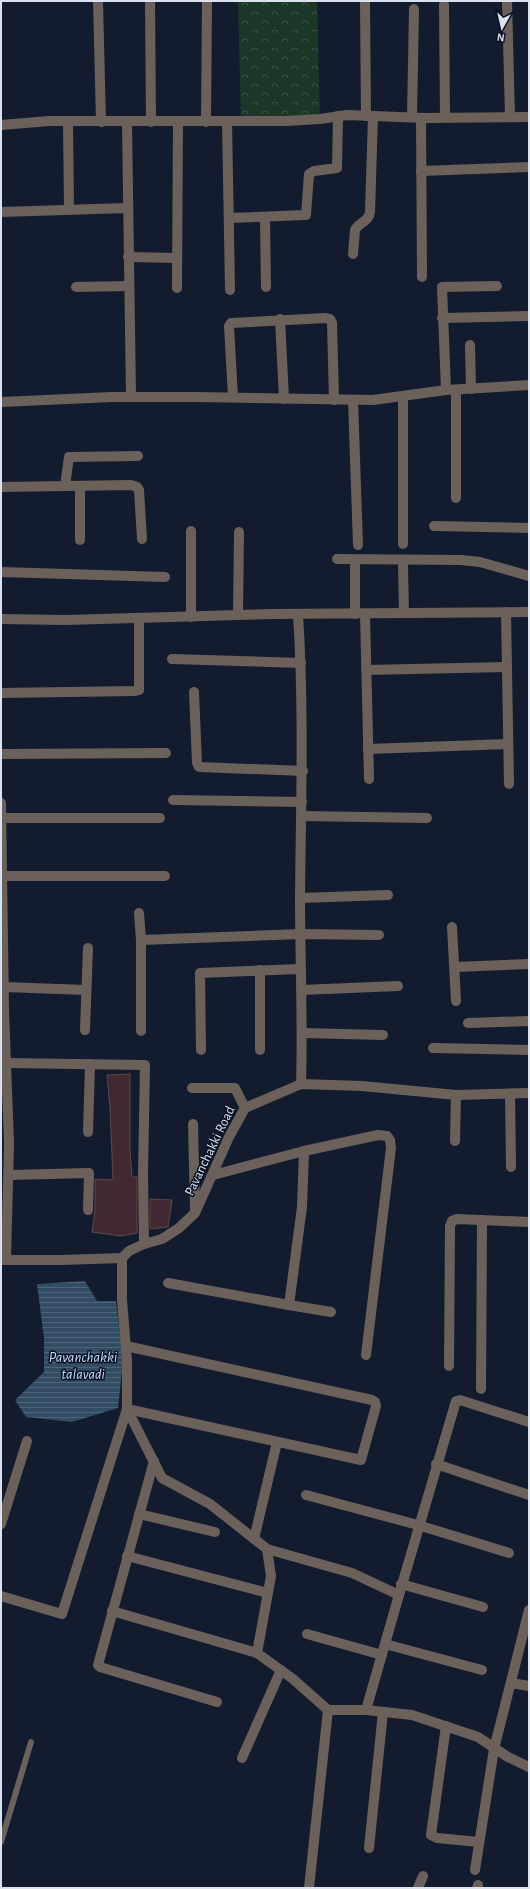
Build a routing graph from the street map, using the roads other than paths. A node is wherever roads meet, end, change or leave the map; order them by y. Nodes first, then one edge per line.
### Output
1 (98, 1) edge
2 (150, 1) edge
3 (207, 1) edge
4 (365, 1) edge
5 (507, 1) edge
6 (444, 5) dead end
7 (414, 9) dead end
8 (338, 116) junction
9 (370, 116) junction
10 (445, 117) junction
11 (510, 117) junction
12 (529, 117) edge
13 (417, 118) junction
14 (227, 121) junction
15 (68, 122) junction
16 (101, 122) junction
17 (127, 122) junction
18 (151, 122) junction
19 (178, 122) junction
20 (206, 122) junction
21 (1, 125) edge
22 (529, 167) edge
23 (421, 171) junction
24 (127, 208) junction
25 (69, 210) junction
26 (1, 212) edge
27 (265, 217) junction
28 (229, 218) junction
29 (354, 254) dead end
30 (128, 257) junction
31 (177, 258) junction
32 (422, 277) dead end
33 (129, 286) junction
34 (497, 286) dead end
35 (76, 287) dead end
36 (266, 287) dead end
37 (177, 288) dead end
38 (230, 290) dead end
39 (529, 316) edge
40 (442, 318) junction
41 (280, 319) junction
42 (470, 345) dead end
43 (529, 385) edge
44 (471, 389) junction
45 (451, 390) junction
46 (403, 396) junction
47 (131, 397) junction
48 (232, 398) junction
49 (284, 399) junction
50 (334, 400) junction
51 (353, 400) junction
52 (1, 402) edge
53 (138, 456) dead end
54 (65, 486) junction
55 (80, 486) junction
56 (1, 487) edge
57 (456, 498) dead end
58 (434, 526) dead end
59 (529, 528) edge
60 (191, 531) dead end
61 (239, 532) dead end
62 (142, 539) dead end
63 (80, 540) dead end
64 (403, 544) dead end
65 (358, 545) dead end
66 (338, 559) dead end
67 (355, 566) dead end
68 (403, 566) dead end
69 (1, 572) edge
70 (529, 576) edge
71 (165, 577) dead end
72 (506, 612) junction
73 (529, 612) edge
74 (404, 613) junction
75 (298, 614) junction
76 (360, 614) junction
77 (238, 615) junction
78 (191, 617) junction
79 (139, 618) junction
80 (1, 619) edge
81 (172, 658) dead end
82 (301, 663) junction
83 (506, 667) junction
84 (366, 670) junction
85 (194, 692) dead end
86 (1, 693) edge
87 (508, 744) junction
88 (368, 749) junction
89 (166, 753) dead end
90 (1, 754) edge
91 (303, 771) junction
92 (369, 779) dead end
93 (509, 784) dead end
94 (173, 800) dead end
95 (302, 802) junction
96 (1, 803) edge
97 (302, 816) junction
98 (1, 818) edge
99 (160, 818) dead end
100 (427, 818) dead end
101 (2, 876) junction
102 (165, 876) dead end
103 (388, 895) dead end
104 (2, 896) edge
105 (300, 898) junction
106 (139, 912) dead end
107 (452, 927) dead end
108 (301, 934) junction
109 (379, 935) dead end
110 (141, 940) junction
111 (88, 948) dead end
112 (529, 964) edge
113 (2, 967) edge
114 (455, 967) junction
115 (300, 969) junction
116 (260, 970) junction
117 (398, 986) dead end
118 (4, 987) junction
119 (86, 990) junction
120 (301, 990) junction
121 (456, 1001) dead end
122 (529, 1021) edge
123 (468, 1024) dead end
124 (85, 1030) dead end
125 (141, 1031) dead end
126 (303, 1033) junction
127 (383, 1034) dead end
128 (433, 1048) dead end
129 (201, 1050) dead end
130 (260, 1050) dead end
131 (529, 1050) edge
132 (6, 1063) junction
133 (90, 1064) junction
134 (301, 1084) junction
135 (4, 1085) edge
136 (192, 1088) dead end
137 (529, 1093) edge
138 (510, 1094) junction
139 (456, 1095) junction
140 (245, 1108) junction
141 (193, 1124) dead end
142 (88, 1132) dead end
143 (455, 1141) dead end
144 (304, 1151) junction
145 (511, 1166) dead end
146 (9, 1175) junction
147 (213, 1175) junction
148 (88, 1210) dead end
149 (194, 1213) junction
150 (482, 1220) junction
151 (529, 1222) edge
152 (144, 1244) junction
153 (122, 1258) junction
154 (3, 1259) edge
155 (168, 1283) dead end
156 (289, 1305) junction
157 (331, 1312) dead end
158 (126, 1346) junction
159 (366, 1355) dead end
160 (450, 1366) dead end
161 (481, 1388) dead end
162 (127, 1409) junction
163 (529, 1422) edge
164 (27, 1441) dead end
165 (277, 1442) junction
166 (154, 1461) junction
167 (436, 1464) junction
168 (529, 1495) edge
169 (306, 1496) dead end
170 (139, 1514) junction
171 (1, 1524) edge
172 (418, 1525) junction
173 (215, 1532) dead end
174 (254, 1539) junction
175 (267, 1549) junction
176 (509, 1553) dead end
177 (127, 1556) junction
178 (402, 1584) junction
179 (268, 1593) junction
180 (398, 1595) junction
181 (1, 1596) edge
182 (483, 1607) dead end
183 (112, 1610) junction
184 (529, 1610) edge
185 (528, 1621) edge
186 (307, 1634) dead end
187 (385, 1644) junction
188 (258, 1653) junction
189 (382, 1655) junction
190 (281, 1670) junction
191 (482, 1670) dead end
192 (511, 1682) junction
193 (529, 1686) edge
194 (217, 1702) dead end
195 (328, 1710) junction
196 (366, 1710) junction
197 (383, 1712) junction
198 (446, 1726) junction
199 (31, 1742) dead end
200 (494, 1749) junction
201 (242, 1758) dead end
202 (529, 1767) edge
203 (1, 1842) edge
204 (479, 1842) junction
205 (369, 1848) dead end
206 (474, 1870) dead end
207 (423, 1876) dead end
208 (309, 1888) edge
209 (418, 1888) edge

1 - 16 street
2 - 18 street
3 - 20 street
4 - 9 street
5 - 11 street
6 - 10 street
7 - 13 street
8 - 9 street
8 - 14 street
8 - 27 street
9 - 13 street
9 - 29 street
10 - 11 street
10 - 13 street
11 - 12 street
13 - 23 street
14 - 20 street
14 - 28 street
15 - 16 street
15 - 21 street
15 - 25 street
16 - 17 street
17 - 18 street
17 - 24 street
18 - 19 street
19 - 20 street
19 - 31 street
22 - 23 street
23 - 32 street
24 - 25 street
24 - 30 street
25 - 26 street
27 - 28 street
27 - 36 street
28 - 38 street
30 - 31 street
30 - 33 street
31 - 37 street
33 - 35 street
33 - 47 street
34 - 40 street
39 - 40 street
40 - 45 street
41 - 48 street
41 - 49 street
41 - 50 street
42 - 44 street
43 - 44 street
44 - 45 street
45 - 46 street
45 - 57 street
46 - 51 street
46 - 64 street
47 - 48 street
47 - 52 street
48 - 49 street
49 - 50 street
50 - 51 street
51 - 65 street
53 - 54 street
54 - 55 street
54 - 56 street
55 - 62 street
55 - 63 street
58 - 59 street
60 - 78 street
61 - 77 street
66 - 70 street
67 - 76 street
68 - 74 street
69 - 71 street
72 - 73 street
72 - 74 street
72 - 83 street
74 - 76 street
75 - 76 street
75 - 77 street
75 - 82 street
76 - 84 street
77 - 78 street
78 - 79 street
79 - 80 street
79 - 86 street
81 - 82 street
82 - 91 street
83 - 84 street
83 - 87 street
84 - 88 street
85 - 91 street
87 - 88 street
87 - 93 street
88 - 92 street
89 - 90 street
91 - 95 street
94 - 95 street
95 - 97 street
96 - 98 street
97 - 100 street
97 - 105 street
98 - 99 street
98 - 101 street
101 - 102 street
101 - 104 street
103 - 105 street
104 - 113 street
105 - 108 street
106 - 110 street
107 - 114 street
108 - 109 street
108 - 110 street
108 - 115 street
110 - 125 street
111 - 119 street
112 - 114 street
113 - 118 street
114 - 121 street
115 - 116 street
115 - 120 street
116 - 129 street
116 - 130 street
117 - 120 street
118 - 119 street
118 - 132 street
119 - 124 street
120 - 126 street
122 - 123 street
126 - 127 street
126 - 134 street
128 - 131 street
132 - 133 street
132 - 135 street
133 - 142 street
133 - 152 street
134 - 139 street, Pavanchakki Road
134 - 140 street, Pavanchakki Road
135 - 146 street
136 - 140 street
137 - 138 street, Pavanchakki Road
138 - 139 street, Pavanchakki Road
138 - 145 street
139 - 143 street
140 - 147 street, Pavanchakki Road
141 - 149 street
144 - 147 street
144 - 156 street
144 - 159 street
146 - 148 street
146 - 154 street
147 - 149 street, Pavanchakki Road
149 - 152 street, Pavanchakki Road
150 - 151 street
150 - 160 street
150 - 161 street
152 - 153 street, Pavanchakki Road
153 - 154 street
153 - 158 street
155 - 156 street
156 - 157 street
158 - 162 street
158 - 165 street
162 - 165 street
162 - 166 street
162 - 181 street
163 - 167 street
164 - 171 street
165 - 174 street
166 - 170 street
166 - 174 street
167 - 168 street
167 - 172 street
169 - 172 street
170 - 173 street
170 - 177 street
172 - 176 street
172 - 178 street
174 - 175 street
175 - 179 street
175 - 180 street
177 - 179 street
177 - 183 street
178 - 180 street
178 - 182 street
179 - 188 street
180 - 187 street
183 - 188 street
183 - 194 street
184 - 185 street
185 - 192 street
186 - 189 street
187 - 189 street
187 - 191 street
188 - 190 street
189 - 196 street
190 - 195 street
190 - 201 street
192 - 193 street
192 - 200 street
195 - 196 street
195 - 208 street
196 - 197 street
197 - 198 street
197 - 205 street
198 - 200 street
198 - 204 street
199 - 203 lane
200 - 202 street
200 - 204 street
204 - 206 street
207 - 209 street

